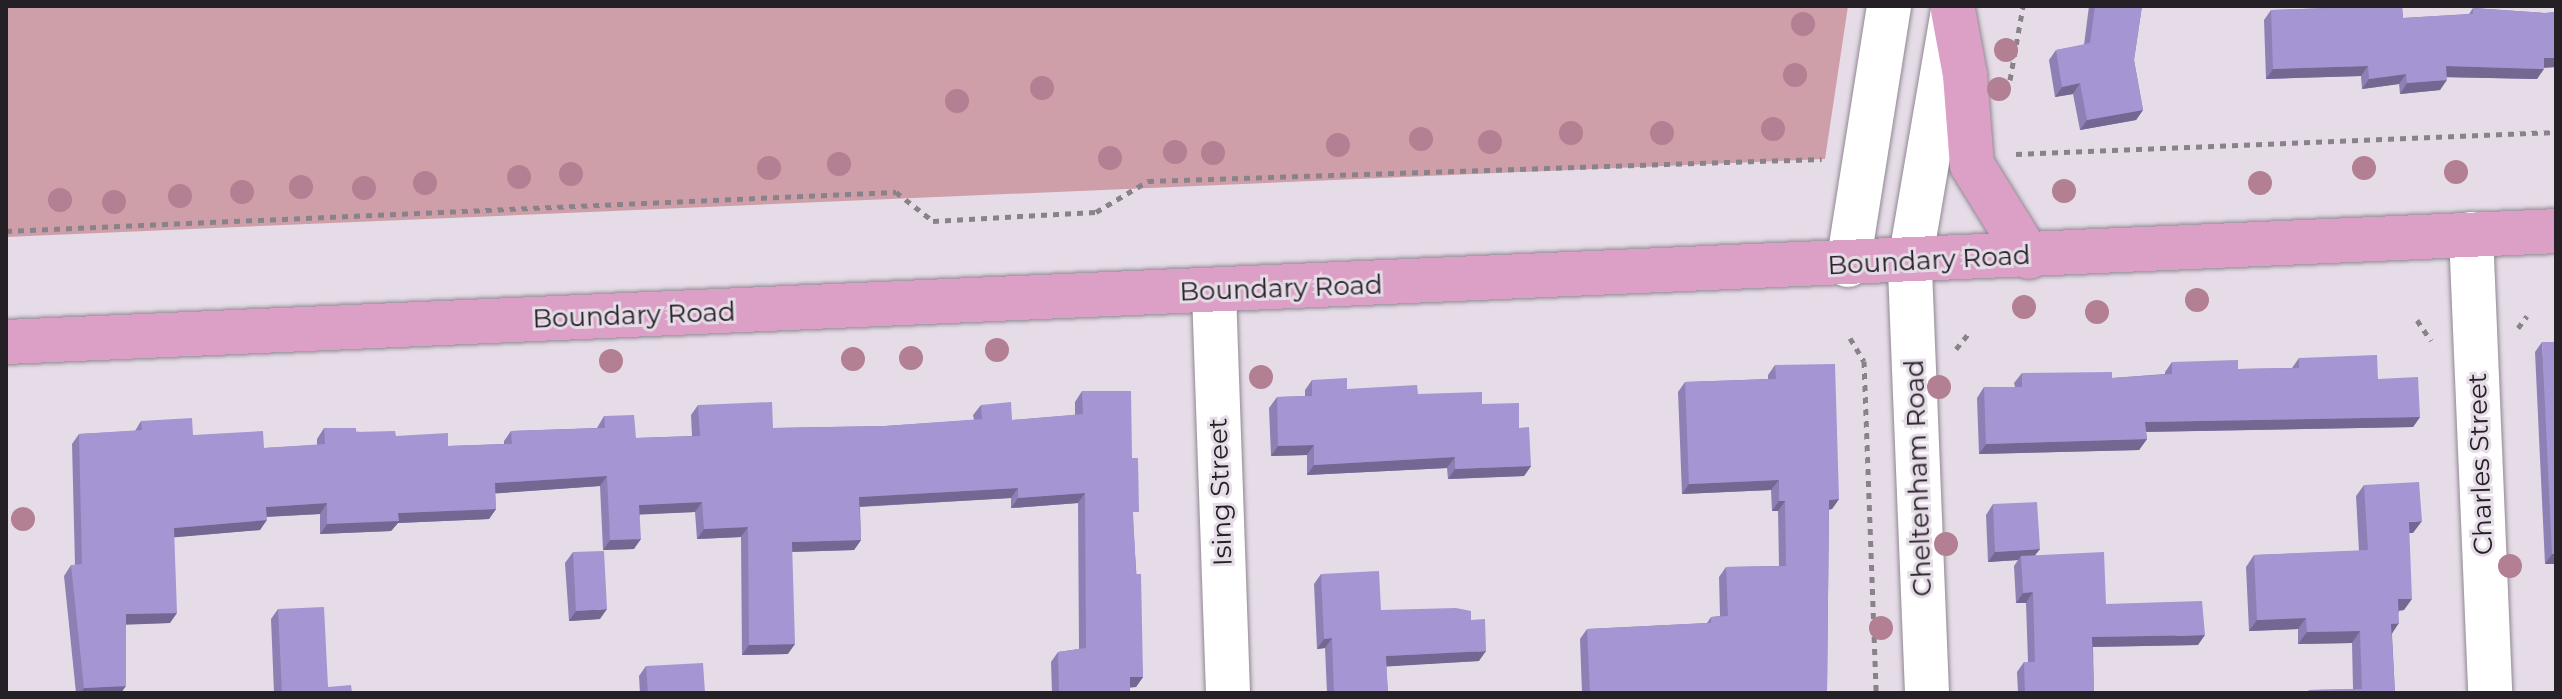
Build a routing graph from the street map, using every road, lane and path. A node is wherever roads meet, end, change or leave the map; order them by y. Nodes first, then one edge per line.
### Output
1 (1889, 6) edge
2 (2023, 6) edge
3 (1953, 8) edge
4 (2009, 91) dead end
5 (2556, 132) edge
6 (2011, 150) dead end
7 (1827, 159) dead end
8 (6, 231) edge
9 (2556, 231) edge
10 (2471, 234) junction
11 (2029, 257) junction
12 (1910, 262) junction
13 (1848, 265) junction
14 (1214, 292) junction
15 (1850, 338) dead end
16 (6, 342) edge
17 (1228, 693) edge
18 (1876, 693) edge
19 (1927, 693) edge
20 (2490, 693) edge

1 - 13 street
2 - 4 path
3 - 11 main road
3 - 12 street, Cheltenham Road
5 - 6 path
7 - 8 path
9 - 10 main road, Boundary Road
10 - 11 main road, Boundary Road
10 - 20 street, Charles Street
11 - 12 main road, Boundary Road
12 - 13 main road, Boundary Road
12 - 19 street, Cheltenham Road
13 - 14 main road, Boundary Road
14 - 16 main road, Boundary Road
14 - 17 street, Ising Street
15 - 18 path

